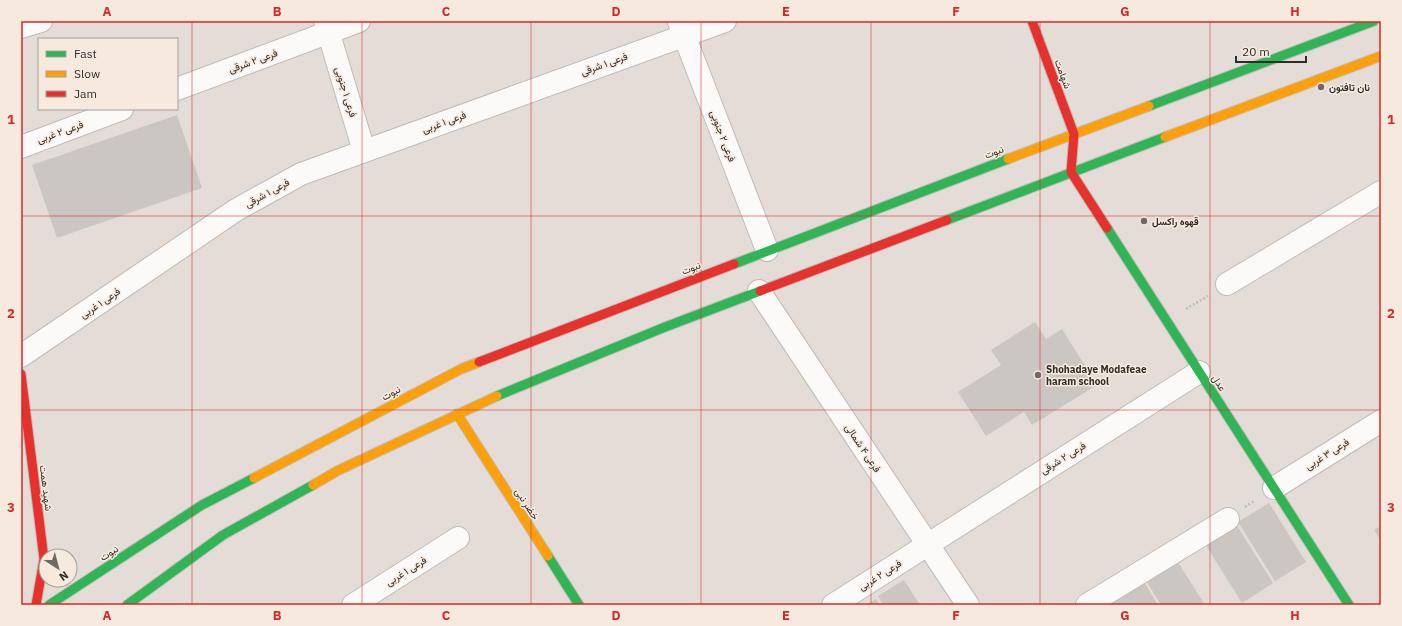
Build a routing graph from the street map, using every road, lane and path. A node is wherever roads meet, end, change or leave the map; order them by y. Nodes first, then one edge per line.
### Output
1 (41, 21) edge
2 (359, 21) edge
3 (725, 21) edge
4 (1032, 21) edge
5 (1374, 21) edge
6 (21, 27) edge
7 (327, 27) edge
8 (682, 28) edge
9 (1381, 56) edge
10 (178, 88) edge
11 (524, 93) joint
12 (119, 110) edge
13 (1074, 134) junction
14 (21, 147) edge
15 (364, 151) junction
16 (1071, 172) junction
17 (1381, 192) edge
18 (178, 250) joint
19 (768, 250) junction
20 (1227, 284) joint
21 (759, 291) junction
22 (1167, 321) junction
23 (21, 356) edge
24 (1199, 372) junction
25 (21, 374) edge
26 (457, 414) junction
27 (1381, 421) edge
28 (1274, 488) junction
29 (1228, 519) joint
30 (458, 538) dead end
31 (928, 545) junction
32 (36, 605) edge
33 (49, 605) edge
34 (127, 605) edge
35 (352, 605) edge
36 (579, 605) edge
37 (833, 605) edge
38 (968, 605) edge
39 (1087, 605) edge
40 (1349, 605) edge

1 - 6 street
2 - 7 street
3 - 8 street
4 - 13 main road, شهامت
5 - 13 main road, نبوت
7 - 10 street, فرعی ۲ شرقی
7 - 15 street, فرعی ۱ جنوبی
8 - 11 street, فرعی ۱ شرقی
8 - 19 street, فرعی ۲ جنوبی
9 - 16 main road
11 - 15 street, فرعی ۱ غربی
12 - 14 street, فرعی ۲ غربی
13 - 16 main road
13 - 19 main road, نبوت
15 - 18 street, فرعی ۱ شرقی
16 - 21 main road
16 - 22 main road, عدل
17 - 20 street
18 - 23 street, فرعی ۱ غربی
19 - 33 main road, نبوت
20 - 22 path
21 - 26 main road
21 - 31 street, فرعی ۴ شمالی
22 - 24 main road, عدل
24 - 28 main road, عدل
24 - 31 street, فرعی ۲ شرقی
25 - 32 main road, شهید همت
26 - 34 main road
26 - 36 main road, خضر نبی
27 - 28 street, فرعی ۳ غربی
28 - 29 path
28 - 40 main road, عدل
29 - 39 street
30 - 35 street, فرعی ۱ غربی
31 - 37 street, فرعی ۲ غربی
31 - 38 street, فرعی ۴ شمالی

